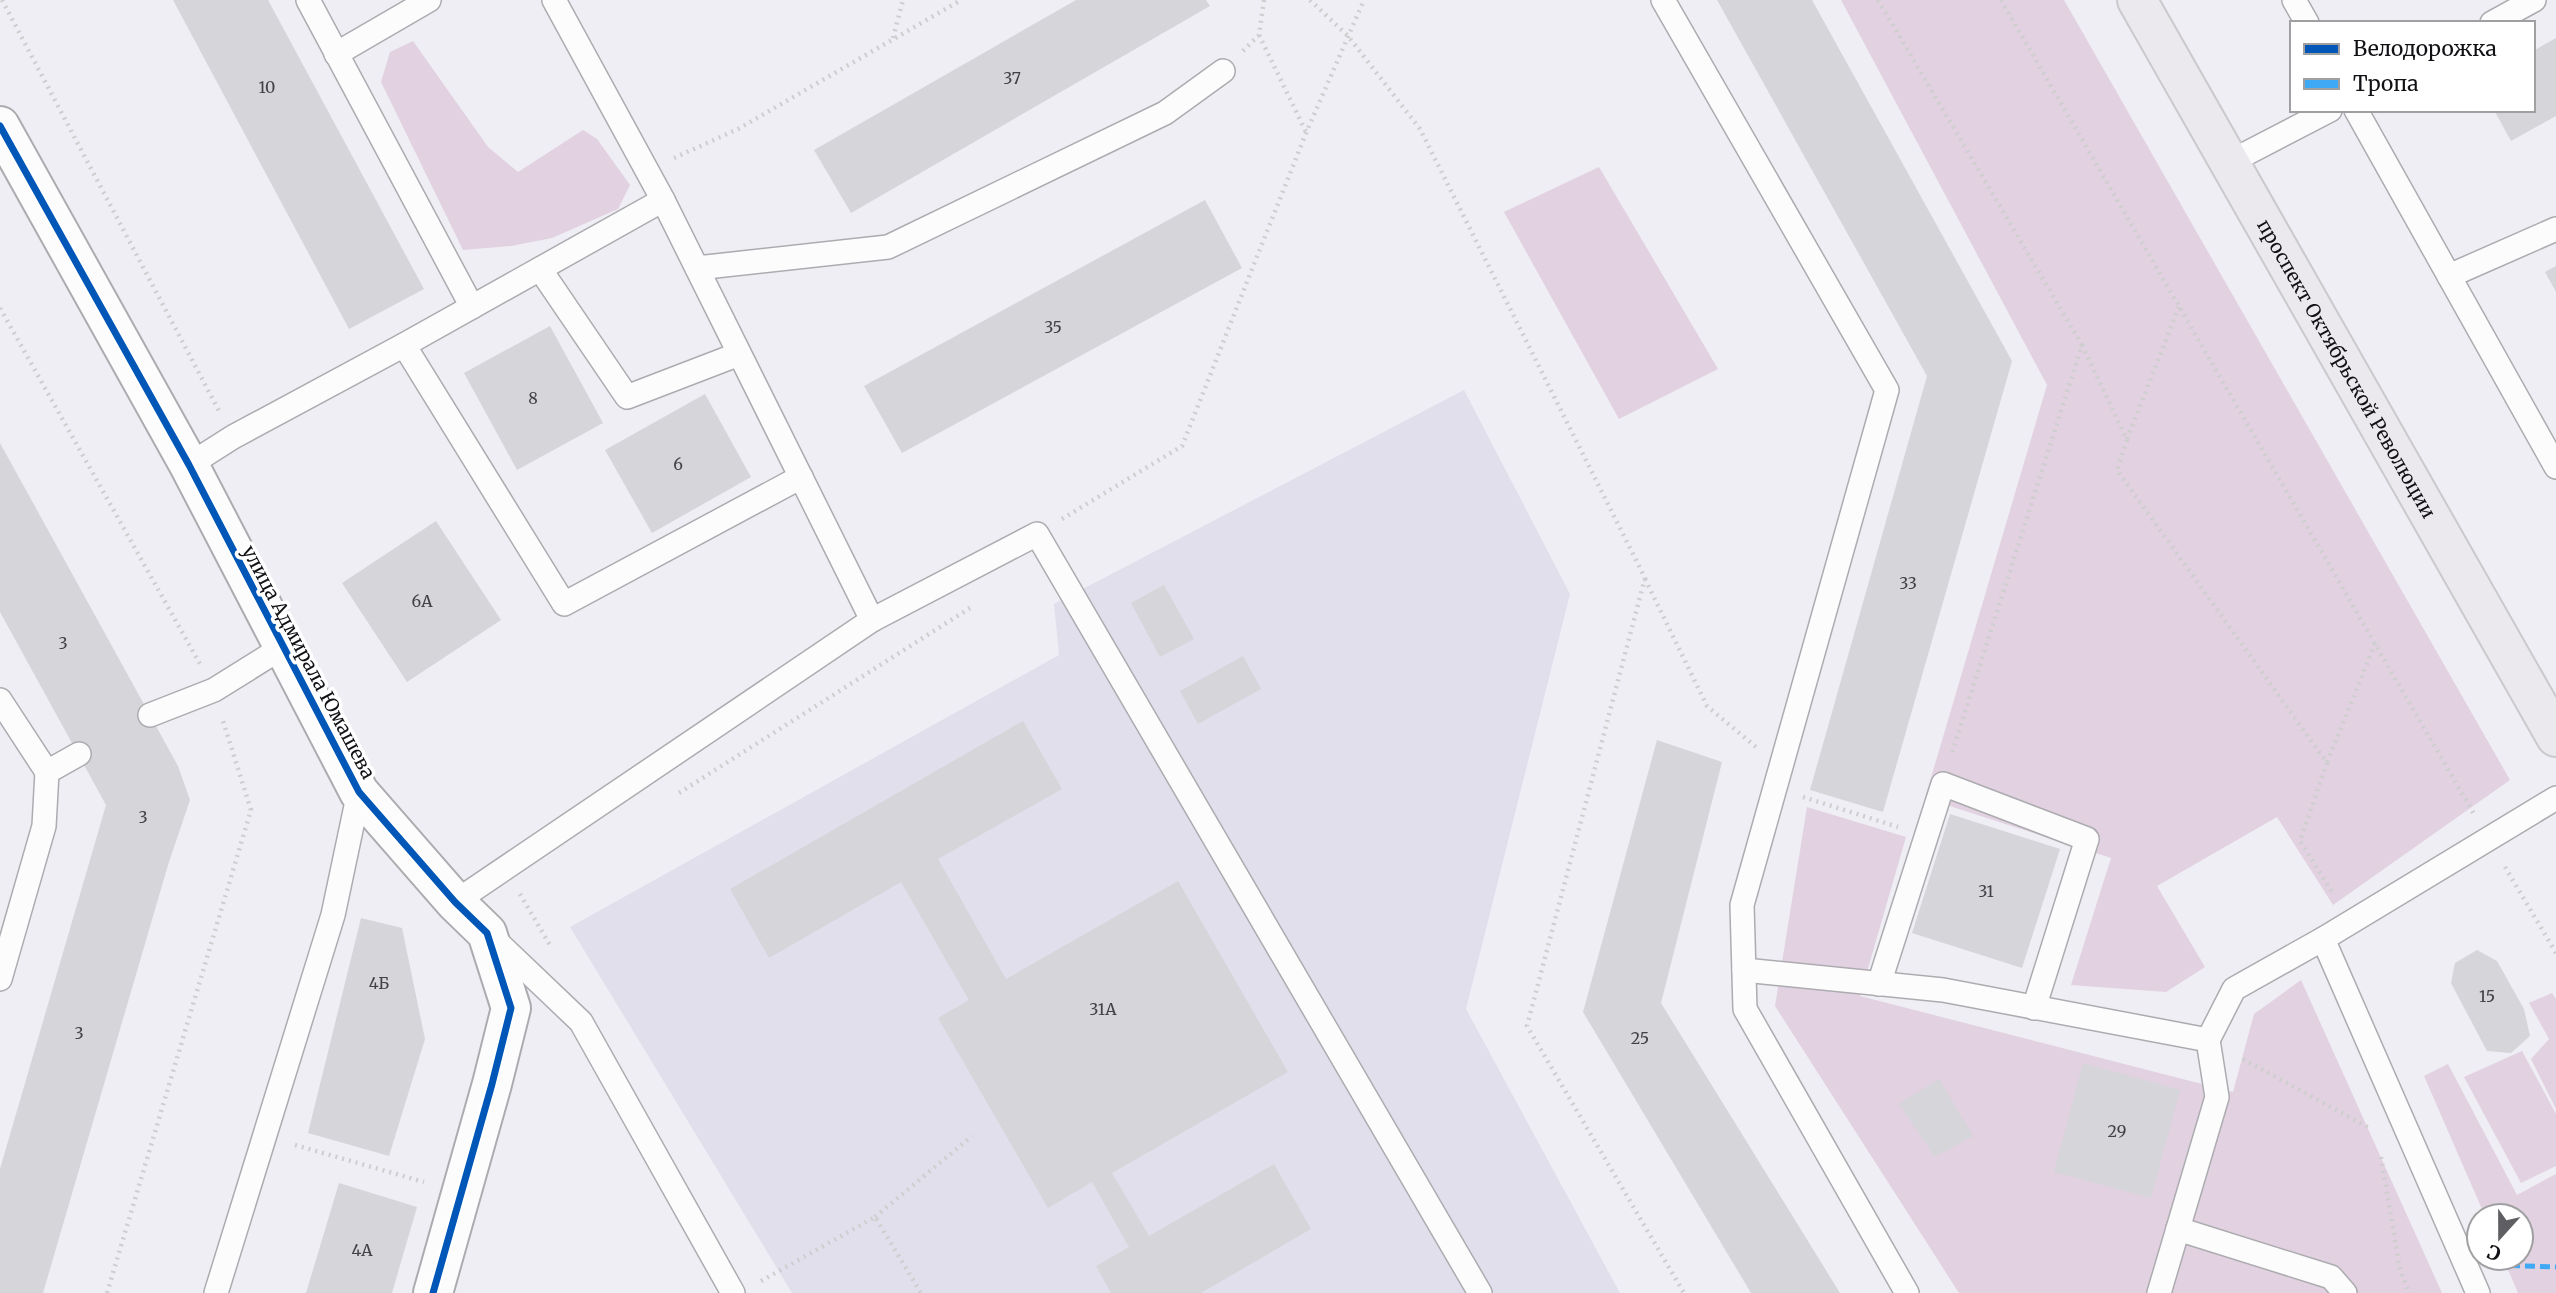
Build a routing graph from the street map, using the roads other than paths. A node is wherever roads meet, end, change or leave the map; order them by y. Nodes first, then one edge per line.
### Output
1 (308, 0) edge
2 (429, 0) edge
3 (554, 0) edge
4 (1663, 0) edge
5 (2137, 0) edge
6 (2294, 0) edge
7 (2534, 0) edge
8 (2305, 21) edge
9 (2496, 21) edge
10 (336, 54) junction
11 (1223, 71) road end
12 (2326, 112) edge
13 (2357, 112) edge
14 (0, 125) edge
15 (2230, 162) junction
16 (663, 200) junction
17 (2556, 229) edge
18 (697, 268) junction
19 (540, 269) junction
20 (2449, 276) junction
21 (472, 307) junction
22 (404, 345) junction
23 (739, 354) junction
24 (189, 465) junction
25 (2556, 467) edge
26 (801, 477) junction
27 (872, 620) junction
28 (283, 647) junction
29 (0, 700) edge
30 (150, 715) dead end
31 (2556, 737) edge
32 (79, 754) dead end
33 (47, 772) junction
34 (359, 792) junction
35 (2556, 798) edge
36 (473, 919) junction
37 (2323, 939) junction
38 (1744, 970) junction
39 (0, 979) edge
40 (1879, 984) junction
41 (2034, 1008) junction
42 (2208, 1040) junction
43 (2178, 1229) junction
44 (743, 1289) edge
45 (216, 1293) edge
46 (433, 1293) edge
47 (1480, 1293) edge
48 (1907, 1293) edge
49 (2159, 1293) edge
50 (2346, 1293) edge
51 (2478, 1293) edge

1 - 10 lane
2 - 10 lane
3 - 16 lane
4 - 38 lane
5 - 15 main road, проспект Октябрьской Революции
6 - 8 lane
7 - 9 lane
10 - 21 lane
11 - 18 lane
12 - 15 lane
13 - 20 lane
14 - 24 street, улица Адмирала Юмашева
15 - 31 main road, проспект Октябрьской Революции
16 - 18 lane
16 - 19 lane
17 - 20 lane
18 - 23 lane
19 - 21 lane
19 - 23 lane
20 - 25 lane
21 - 22 lane
22 - 24 lane
22 - 26 lane
23 - 26 lane
24 - 28 street, улица Адмирала Юмашева
26 - 27 lane
27 - 36 lane
27 - 47 lane
28 - 30 lane
28 - 34 street, улица Адмирала Юмашева
29 - 33 lane
32 - 33 lane
33 - 39 lane
34 - 36 street, улица Адмирала Юмашева
34 - 45 lane
35 - 37 lane
36 - 44 lane
36 - 46 street, улица Адмирала Юмашева
37 - 42 lane
37 - 51 lane
38 - 40 lane
38 - 48 lane
40 - 41 lane
40 - 41 lane
41 - 42 lane
42 - 43 lane
43 - 49 lane
43 - 50 lane

